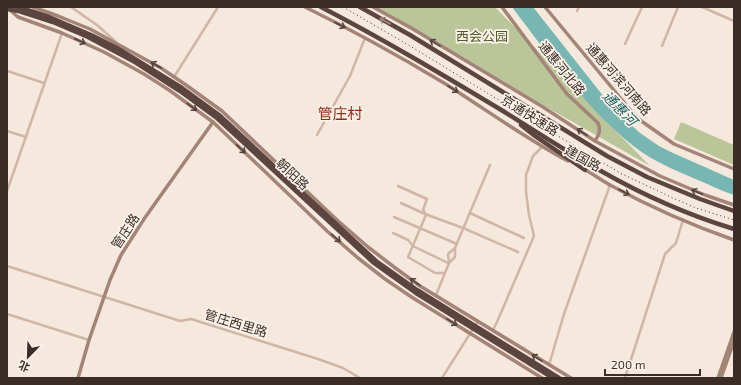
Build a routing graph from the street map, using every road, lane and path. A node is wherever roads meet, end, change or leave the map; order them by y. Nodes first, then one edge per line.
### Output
1 (18, 7) edge
2 (33, 7) edge
3 (71, 7) edge
4 (218, 7) edge
5 (305, 7) edge
6 (322, 7) edge
7 (360, 7) edge
8 (373, 7) edge
9 (502, 7) edge
10 (545, 7) edge
11 (579, 7) edge
12 (642, 7) edge
13 (678, 7) edge
14 (702, 7) edge
15 (9, 9) edge
16 (577, 11) dead end
17 (734, 21) edge
18 (62, 33) junction
19 (365, 38) junction
20 (118, 44) junction
21 (625, 44) dead end
22 (662, 46) dead end
23 (7, 71) edge
24 (174, 77) junction
25 (44, 83) junction
26 (498, 108) junction
27 (219, 115) junction
28 (212, 122) junction
29 (7, 131) edge
30 (317, 135) dead end
31 (26, 137) junction
32 (596, 141) junction
33 (543, 146) junction
34 (490, 165) dead end
35 (734, 169) edge
36 (585, 170) junction
37 (610, 185) junction
38 (398, 186) dead end
39 (7, 191) edge
40 (401, 204) dead end
41 (734, 205) edge
42 (734, 211) edge
43 (470, 213) junction
44 (425, 214) junction
45 (394, 217) dead end
46 (683, 220) junction
47 (420, 228) junction
48 (464, 228) junction
49 (734, 229) edge
50 (393, 233) dead end
51 (524, 238) dead end
52 (734, 240) edge
53 (457, 244) junction
54 (412, 246) junction
55 (455, 248) junction
56 (518, 252) dead end
57 (449, 263) junction
58 (7, 266) edge
59 (445, 273) junction
60 (436, 295) junction
61 (104, 297) junction
62 (7, 314) edge
63 (478, 321) junction
64 (472, 329) junction
65 (493, 330) junction
66 (734, 332) edge
67 (89, 340) junction
68 (734, 342) edge
69 (732, 352) edge
70 (549, 364) junction
71 (78, 378) edge
72 (360, 378) edge
73 (442, 378) edge
74 (542, 378) edge
75 (553, 378) edge
76 (559, 378) edge
77 (571, 378) edge
78 (625, 378) edge
79 (718, 378) edge
80 (721, 378) edge

1 - 27 highway, 朝阳路
2 - 20 street, 朝阳路
3 - 20 street
4 - 24 street
5 -> 19 street, 建国路
6 - 26 highway, 京通快速路
42 -> 7 highway, 京通快速路
32 -> 8 street, 建国路
9 - 32 street, 通惠河北路
10 - 35 street, 通惠河滨河南路
11 - 16 street
12 - 21 street
13 - 22 street
14 - 17 street
15 - 18 street, 朝阳路
15 - 27 highway, 朝阳路
18 - 25 street
18 -> 28 street, 朝阳路
19 - 30 street
19 -> 33 street, 建国路
24 -> 20 street, 朝阳路
23 - 25 street
24 - 27 street, 朝阳路
25 - 31 street
26 - 36 highway
26 - 49 highway, 京通快速路
27 - 28 street, 管庄路
60 -> 27 street, 朝阳路
27 - 64 highway, 朝阳路
28 - 61 street, 管庄路
28 -> 64 street, 朝阳路
29 - 31 street
31 - 39 street
41 -> 32 street, 建国路
33 - 36 street, 建国路
33 - 65 street
34 - 43 street
36 - 37 street, 建国路
37 -> 46 street, 建国路
37 - 70 street
38 - 44 street
40 - 44 street
43 - 48 street
43 - 51 street
44 - 47 street
44 - 48 street
45 - 47 street
46 - 52 street, 建国路
46 - 78 street
47 - 53 street
47 - 54 street
48 - 53 street
48 - 56 street
50 - 54 street
53 - 55 street
54 - 57 street
54 - 59 street
55 - 57 street
55 - 57 street
57 - 59 street
58 - 61 street, 管庄西里路
59 - 60 street
60 - 63 street, 朝阳路
61 - 67 street, 管庄路
61 - 72 street, 管庄西里路
62 - 67 street
63 - 64 street
63 - 65 street, 朝阳路
64 - 73 street
64 - 74 street, 朝阳路
64 - 75 highway, 朝阳路
64 - 76 highway, 朝阳路
70 -> 65 street, 朝阳路
66 - 79 street
67 - 71 street, 管庄路
68 - 69 street
69 - 80 street
70 - 77 street, 朝阳路

